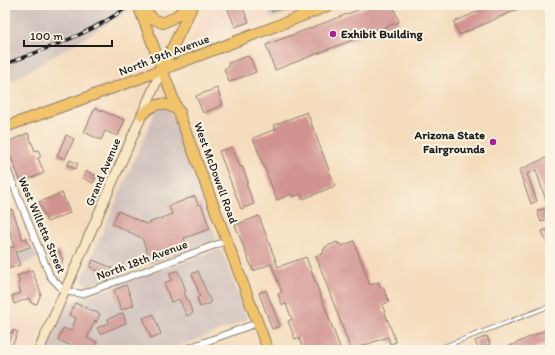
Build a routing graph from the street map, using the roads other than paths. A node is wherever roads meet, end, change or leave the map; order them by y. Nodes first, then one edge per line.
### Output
1 (140, 5) edge
2 (192, 5) edge
3 (331, 5) edge
4 (162, 69) junction
5 (180, 112) junction
6 (142, 115) junction
7 (5, 127) edge
8 (5, 164) edge
9 (226, 241) junction
10 (64, 291) junction
11 (550, 306) edge
12 (257, 323) junction
13 (39, 350) edge
14 (183, 350) edge
15 (268, 350) edge
16 (435, 350) edge

1 - 2 main road
1 - 4 main road, West McDowell Road
2 - 4 main road, Grand Avenue
3 - 4 main road, North 19th Avenue
4 - 5 main road, West McDowell Road
4 - 6 main road, Grand Avenue
4 - 7 main road, North 19th Avenue
5 - 6 main road
5 - 9 main road, West McDowell Road
6 - 10 main road, Grand Avenue
8 - 10 street, West Willetta Street
9 - 10 street, North 18th Avenue
9 - 12 main road, West McDowell Road
10 - 13 main road, Grand Avenue
11 - 16 lane
12 - 14 street
12 - 15 main road, West McDowell Road

